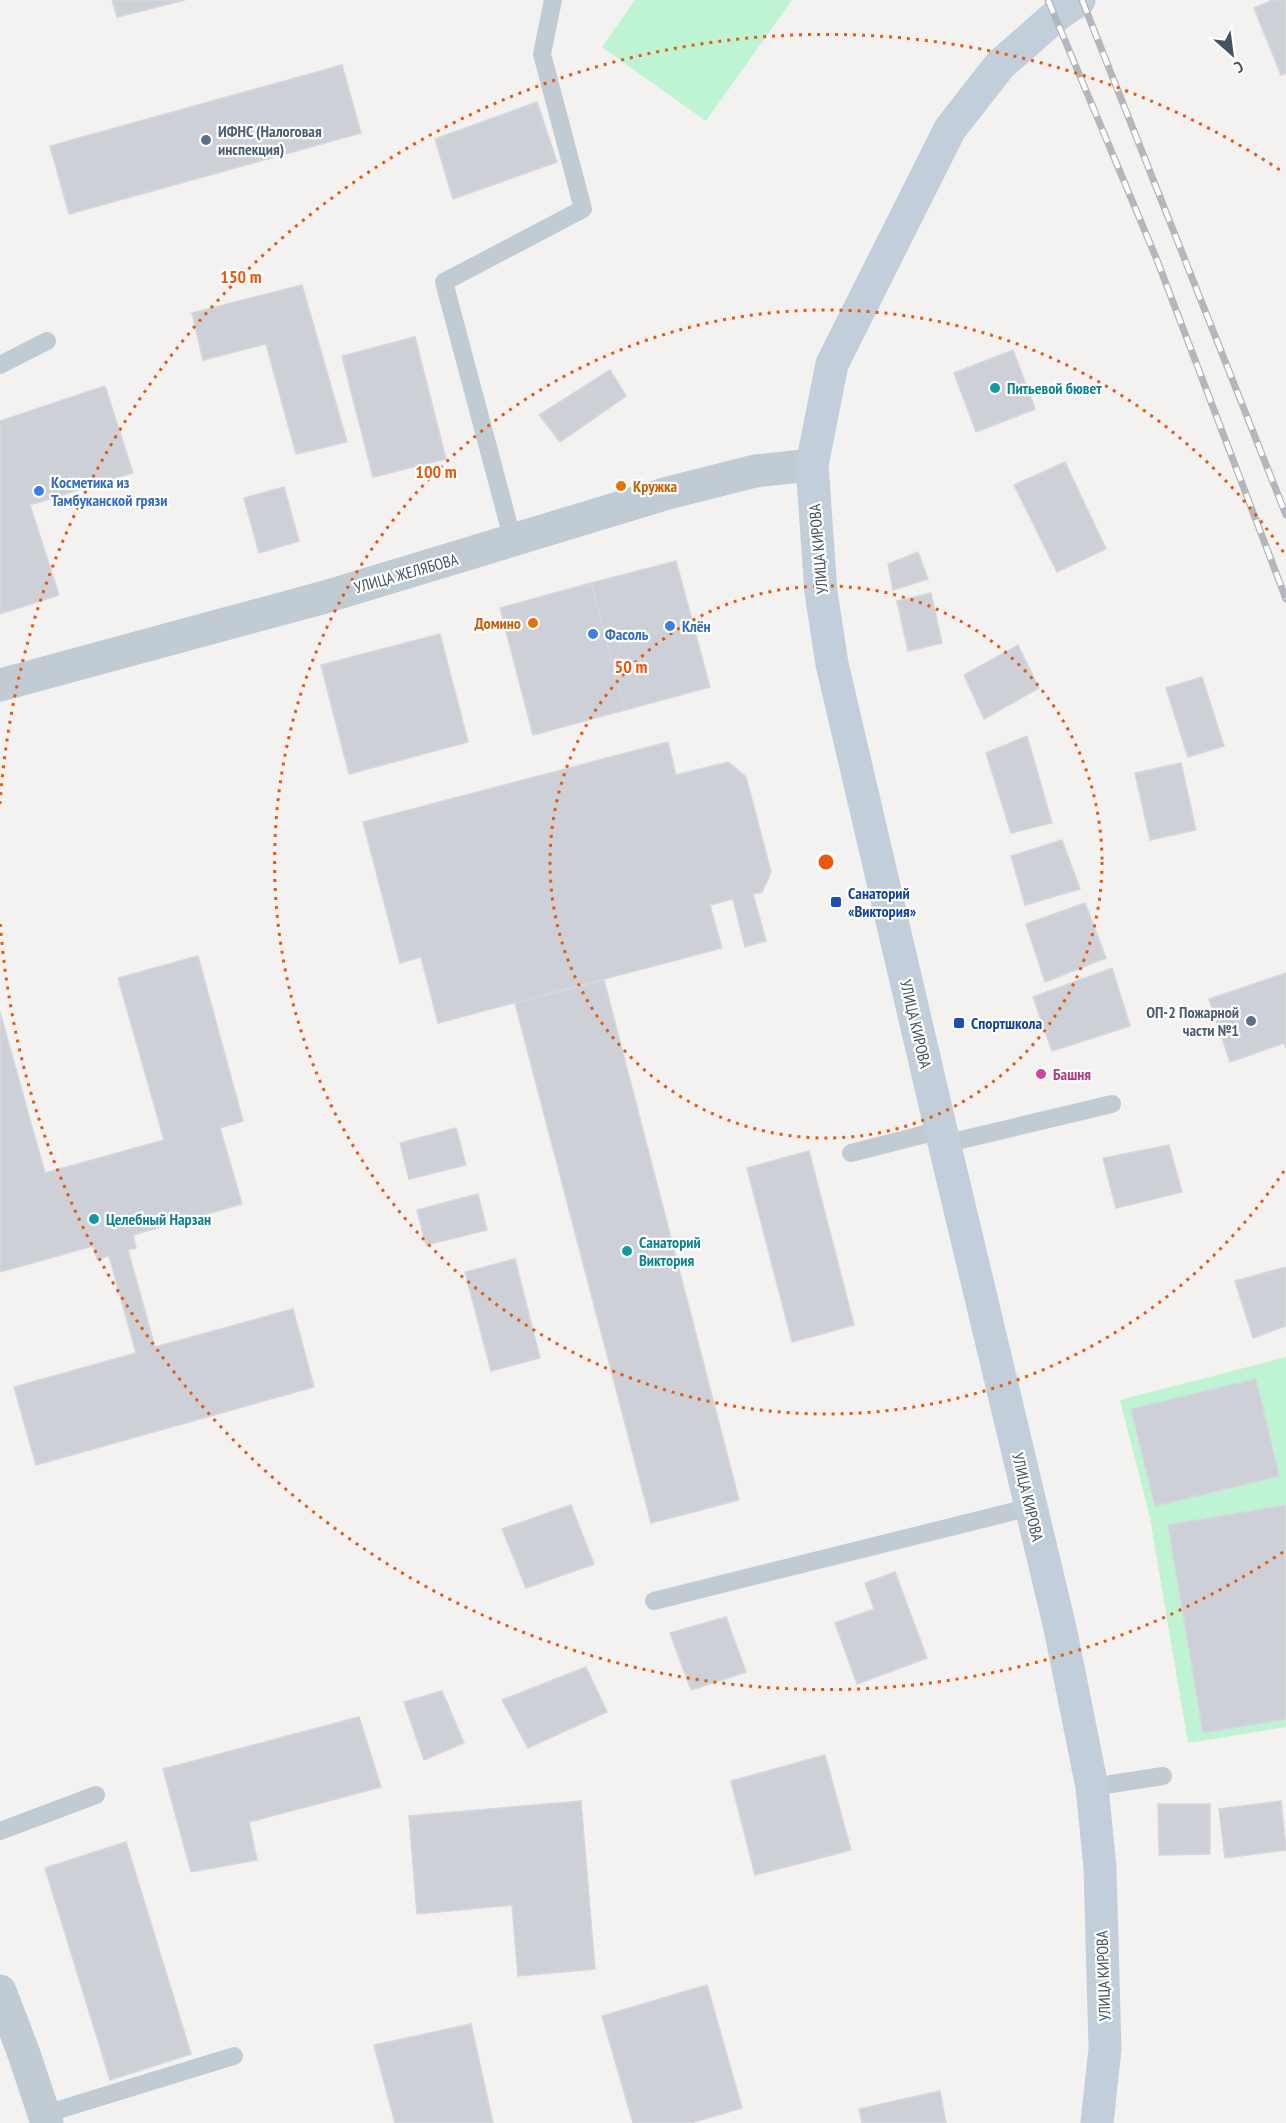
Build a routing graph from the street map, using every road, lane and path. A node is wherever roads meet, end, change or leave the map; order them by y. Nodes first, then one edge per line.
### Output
1 (553, 0) edge
2 (1079, 0) edge
3 (47, 341) dead end
4 (0, 365) edge
5 (812, 465) junction
6 (513, 541) junction
7 (0, 685) edge
8 (1112, 1104) dead end
9 (942, 1137) junction
10 (851, 1153) dead end
11 (1031, 1507) junction
12 (654, 1602) dead end
13 (1163, 1776) dead end
14 (1092, 1787) junction
15 (96, 1795) dead end
16 (0, 1831) edge
17 (0, 1991) edge
18 (234, 2056) dead end
19 (46, 2119) edge
20 (1096, 2123) edge

1 - 6 lane
2 - 5 street, УЛИЦА КИРОВА
3 - 4 lane
5 - 6 street, УЛИЦА ЖЕЛЯБОВА
5 - 9 street, УЛИЦА КИРОВА
6 - 7 street, УЛИЦА ЖЕЛЯБОВА
8 - 9 lane
9 - 10 lane
9 - 11 street, УЛИЦА КИРОВА
11 - 12 lane
11 - 14 street, УЛИЦА КИРОВА
13 - 14 lane
14 - 20 street, УЛИЦА КИРОВА
15 - 16 lane
17 - 19 street
18 - 19 lane

